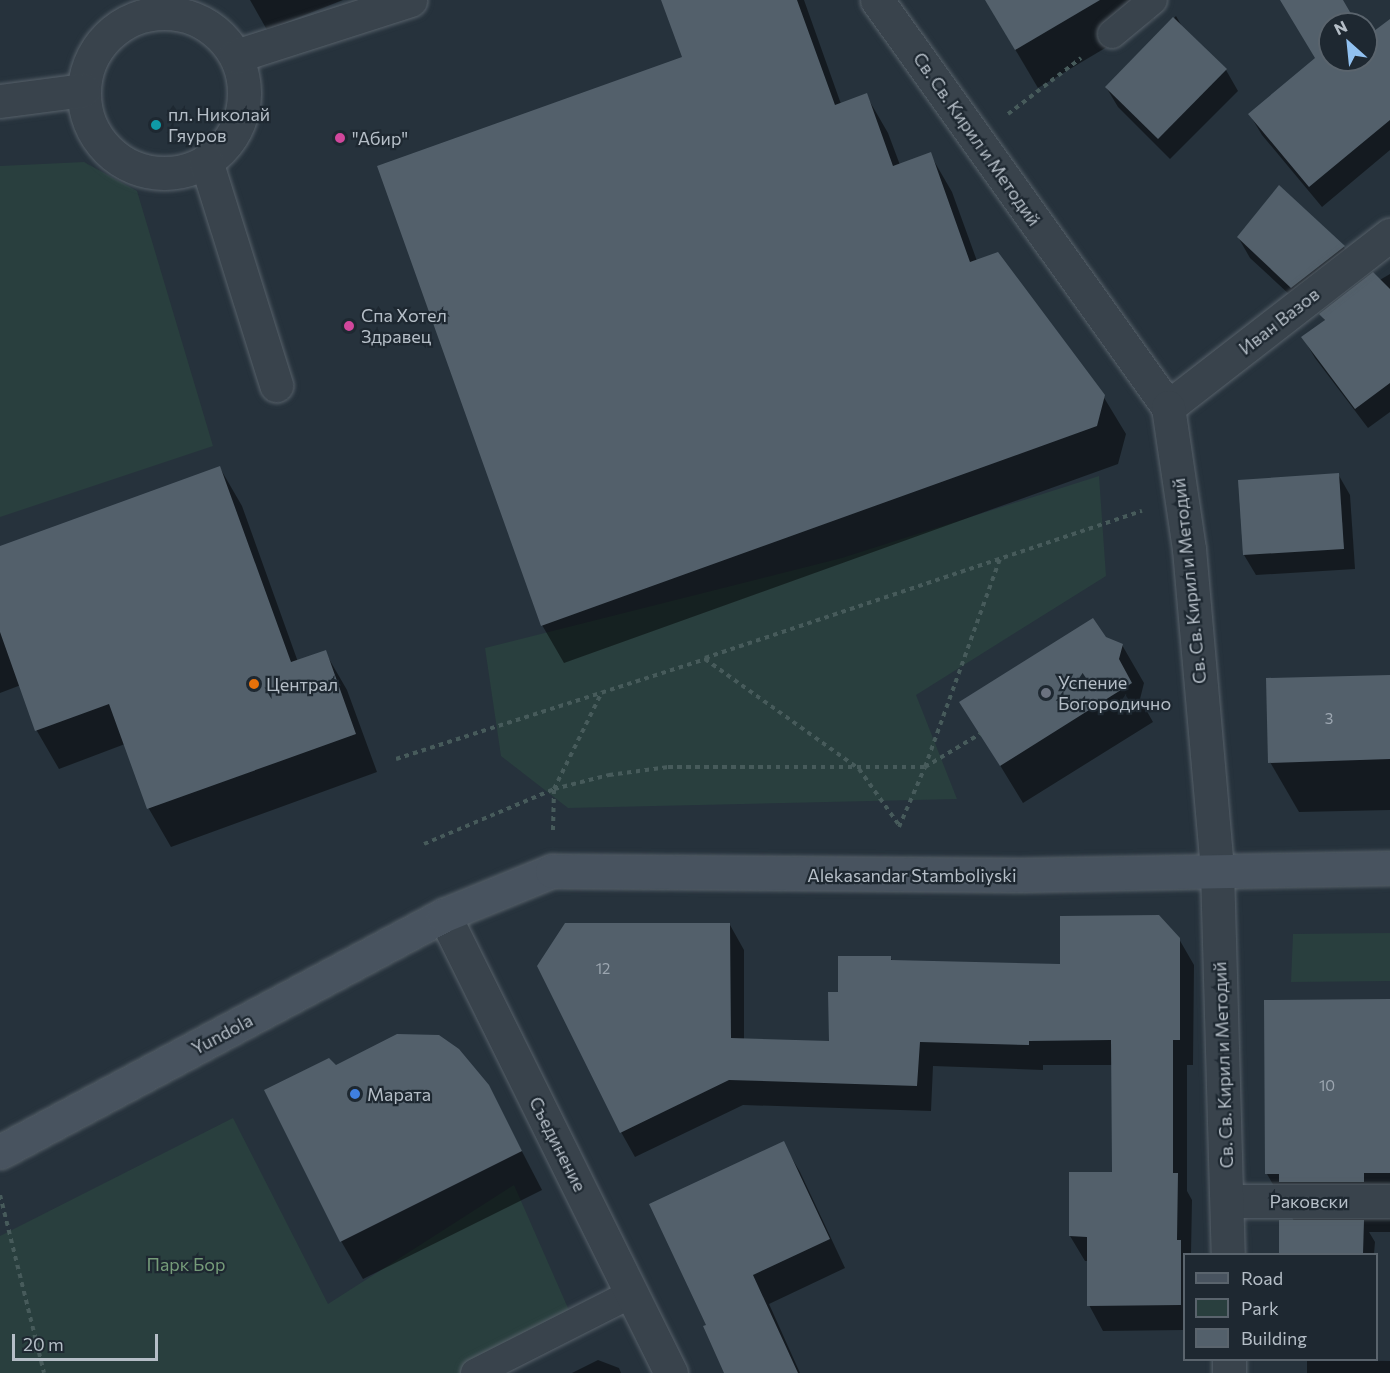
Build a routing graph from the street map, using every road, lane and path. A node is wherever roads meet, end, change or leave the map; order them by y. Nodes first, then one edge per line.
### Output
1 (410, 0) edge
2 (877, 0) edge
3 (1153, 0) edge
4 (130, 9) edge
5 (1112, 34) joint
6 (236, 56) junction
7 (83, 90) junction
8 (0, 101) edge
9 (976, 138) junction
10 (206, 161) junction
11 (1390, 235) edge
12 (276, 385) dead end
13 (1168, 407) junction
14 (1181, 497) junction
15 (1001, 559) junction
16 (705, 659) junction
17 (602, 692) junction
18 (980, 734) dead end
19 (396, 759) dead end
20 (925, 767) junction
21 (859, 769) junction
22 (554, 789) junction
23 (899, 825) junction
24 (424, 844) dead end
25 (1390, 868) edge
26 (1217, 870) junction
27 (552, 871) junction
28 (904, 875) junction
29 (444, 915) junction
30 (0, 1152) edge
31 (0, 1194) edge
32 (1228, 1201) junction
33 (1390, 1201) edge
34 (1228, 1253) edge
35 (633, 1293) junction
36 (44, 1373) edge
37 (475, 1373) edge
38 (671, 1373) edge

1 - 6 street
2 - 9 street, Св. Св. Кирил и Методий
3 - 5 lane
4 - 6 street
4 - 7 street
5 - 9 path
6 - 10 street
7 - 8 street
7 - 10 street
9 - 13 street, Св. Св. Кирил и Методий
10 - 12 street
11 - 13 street, Иван Вазов
13 - 14 street, Св. Св. Кирил и Методий
14 - 15 path
14 - 26 street, Св. Св. Кирил и Методий
15 - 16 path
15 - 20 path
16 - 17 path
16 - 21 path
17 - 19 path
17 - 22 path
18 - 20 path
20 - 21 path
20 - 23 path
21 - 22 path
21 - 23 path
22 - 24 path
22 - 27 path
23 - 28 path
25 - 26 main road, Alekasandar Stamboliyski
26 - 28 main road, Alekasandar Stamboliyski
26 - 32 street, Св. Св. Кирил и Методий
27 - 28 main road, Alekasandar Stamboliyski
27 - 29 main road, Alekasandar Stamboliyski
29 - 30 main road, Yundola
29 - 35 street, Съединение
31 - 36 path
32 - 33 street, Раковски
32 - 34 street, Св. Св. Кирил и Методий
35 - 37 lane
35 - 38 street, Съединение

